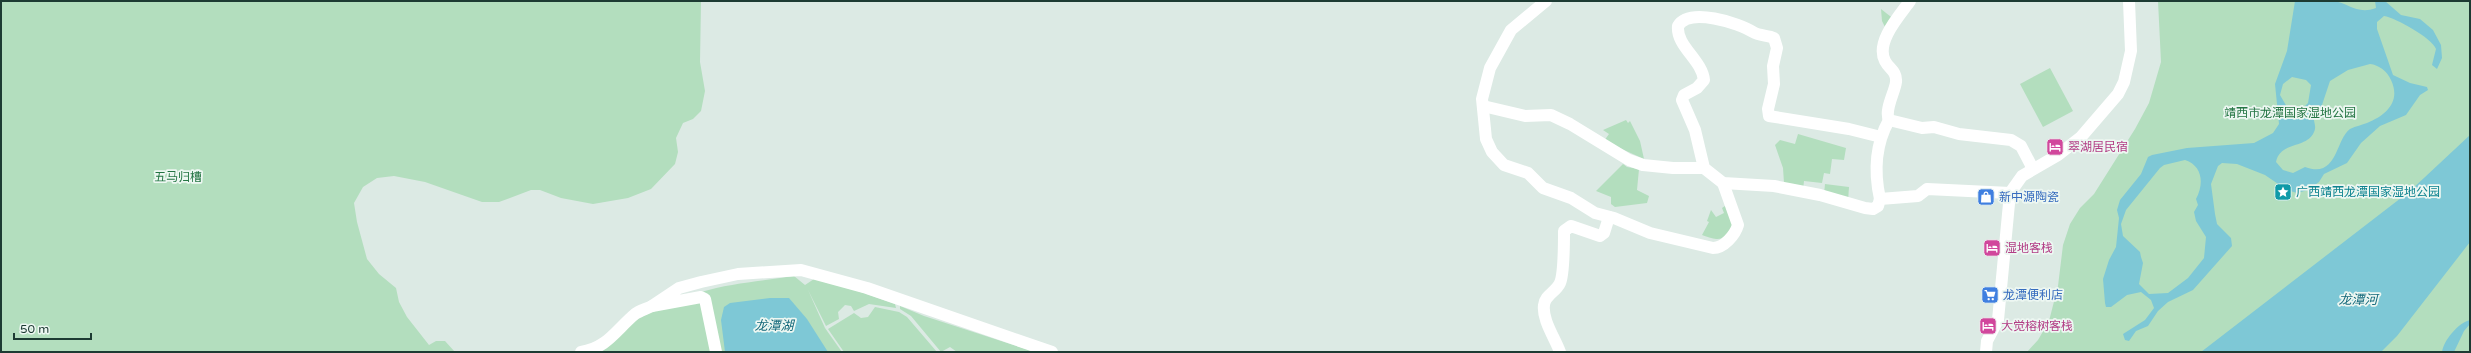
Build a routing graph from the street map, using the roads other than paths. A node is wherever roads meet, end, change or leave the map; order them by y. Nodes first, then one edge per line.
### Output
1 (1546, 1) edge
2 (1910, 1) edge
3 (2129, 1) edge
4 (1482, 106) junction
5 (1889, 120) junction
6 (1881, 137) junction
7 (1704, 168) junction
8 (2033, 169) junction
9 (1723, 183) junction
10 (2010, 193) junction
11 (1880, 199) junction
12 (1609, 217) junction
13 (652, 306) junction
14 (581, 352) edge
15 (716, 352) edge
16 (1052, 352) edge
17 (1560, 352) edge
18 (1986, 352) edge

1 - 4 street
2 - 5 street
3 - 8 street
4 - 7 street
4 - 12 street
5 - 6 street
5 - 8 street
6 - 7 street
6 - 11 street
7 - 9 street
8 - 10 street
9 - 11 street
9 - 12 street
10 - 11 street
10 - 18 street
12 - 17 street
13 - 14 street
13 - 15 street
13 - 16 street

